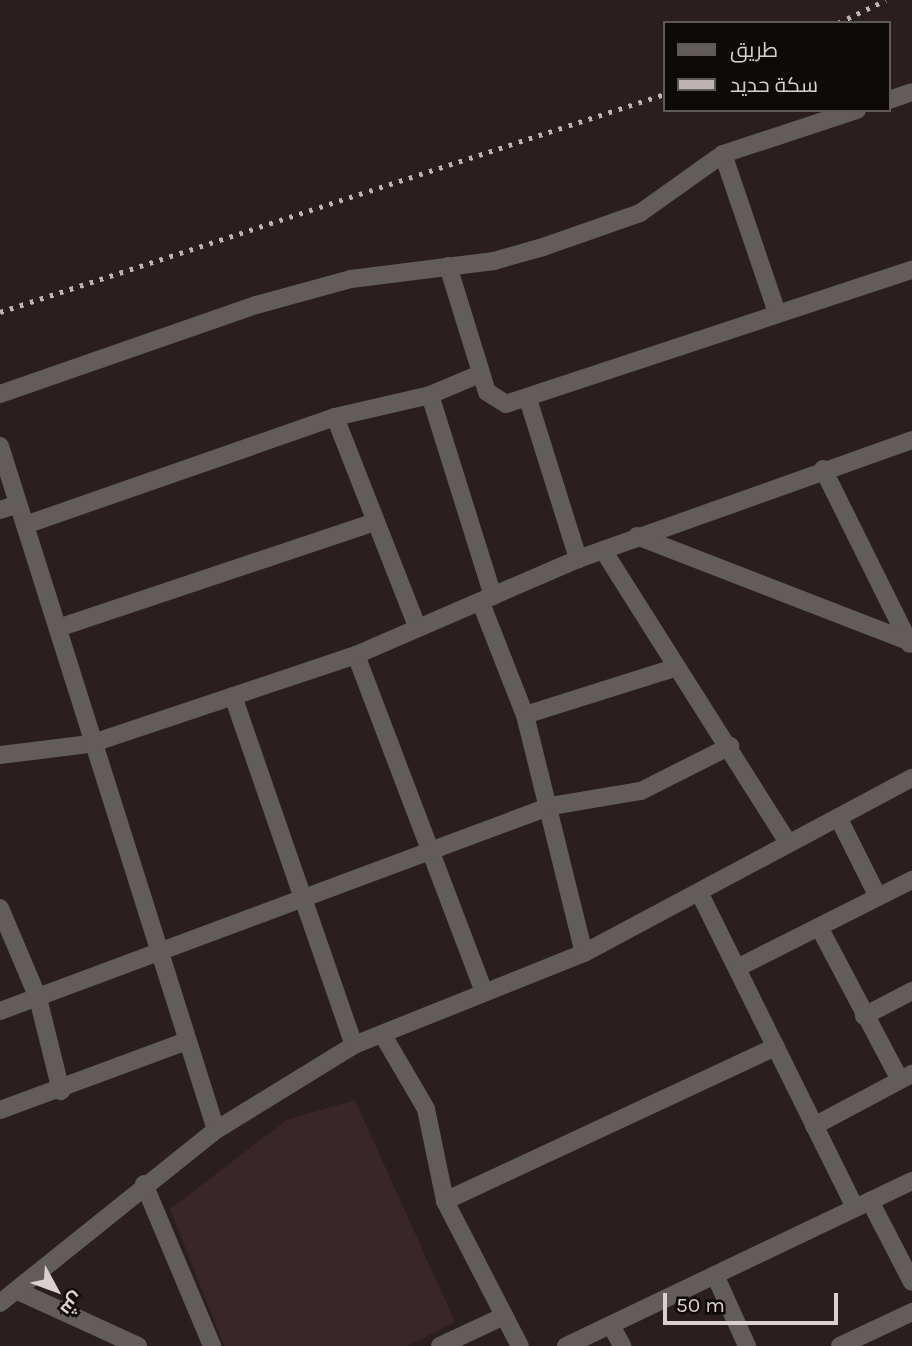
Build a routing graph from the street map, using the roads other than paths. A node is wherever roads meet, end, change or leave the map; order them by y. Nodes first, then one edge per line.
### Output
1 (912, 92) edge
2 (891, 99) edge
3 (851, 112) edge
4 (723, 154) junction
5 (448, 266) junction
6 (912, 271) edge
7 (776, 310) junction
8 (480, 374) junction
9 (0, 394) edge
10 (430, 395) junction
11 (528, 400) junction
12 (335, 417) junction
13 (912, 440) edge
14 (0, 446) edge
15 (823, 469) junction
16 (18, 504) junction
17 (0, 510) edge
18 (375, 522) junction
19 (28, 524) junction
20 (637, 536) junction
21 (603, 550) junction
22 (578, 559) junction
23 (487, 599) junction
24 (416, 626) junction
25 (61, 628) junction
26 (910, 644) edge
27 (356, 655) junction
28 (674, 668) junction
29 (233, 696) junction
30 (525, 715) junction
31 (90, 744) junction
32 (730, 746) junction
33 (0, 755) edge
34 (912, 778) edge
35 (551, 806) junction
36 (839, 818) junction
37 (788, 843) junction
38 (430, 849) junction
39 (910, 887) edge
40 (699, 891) junction
41 (878, 897) junction
42 (304, 900) junction
43 (0, 908) edge
44 (819, 927) junction
45 (163, 948) junction
46 (584, 953) junction
47 (739, 967) junction
48 (912, 991) edge
49 (484, 992) junction
50 (38, 998) junction
51 (0, 1011) edge
52 (864, 1016) junction
53 (384, 1037) junction
54 (187, 1041) junction
55 (354, 1045) junction
56 (776, 1047) junction
57 (906, 1077) edge
58 (61, 1091) junction
59 (0, 1111) edge
60 (814, 1126) junction
61 (216, 1130) junction
62 (912, 1181) edge
63 (144, 1184) junction
64 (445, 1200) junction
65 (862, 1205) junction
66 (715, 1275) junction
67 (912, 1282) edge
68 (18, 1291) junction
69 (0, 1303) edge
70 (912, 1312) edge
71 (504, 1316) junction
72 (611, 1325) junction
73 (138, 1346) edge
74 (212, 1346) edge
75 (440, 1346) edge
76 (520, 1346) edge
77 (566, 1346) edge
78 (622, 1346) edge
79 (747, 1346) edge
80 (840, 1346) edge

1 - 2 street
3 - 4 street
4 - 5 street
4 - 7 street
5 - 8 street
5 - 9 street
6 - 7 street
7 - 11 street
8 - 10 street
8 - 11 street
10 - 12 street
10 - 23 street
11 - 22 street
12 - 18 street
12 - 19 street
13 - 15 street
14 - 16 street
15 - 20 street
15 - 26 street
16 - 17 street
16 - 19 street
18 - 24 street
18 - 25 street
19 - 25 street
20 - 21 street
20 - 26 street
21 - 22 street
21 - 28 street
22 - 23 street
23 - 24 street
23 - 30 street
24 - 27 street
25 - 31 street
27 - 29 street
27 - 38 street
28 - 30 street
28 - 32 street
29 - 31 street
29 - 42 street
30 - 35 street
31 - 33 street
31 - 45 street
32 - 35 street
32 - 37 street
34 - 36 street
35 - 38 street
35 - 46 street
36 - 37 street
36 - 41 street
37 - 40 street
38 - 42 street
38 - 49 street
39 - 41 street
40 - 46 street
40 - 47 street
41 - 44 street
42 - 45 street
42 - 55 street
43 - 50 street
44 - 47 street
44 - 52 street
45 - 50 street
45 - 54 street
46 - 49 street
47 - 56 street
48 - 52 street
49 - 53 street
50 - 51 street
50 - 58 street
52 - 57 street
53 - 55 street
53 - 64 street
54 - 58 street
54 - 61 street
55 - 61 street
56 - 60 street
56 - 64 street
57 - 60 street
58 - 59 street
60 - 65 street
61 - 63 street
62 - 65 street
63 - 68 street
63 - 74 street
64 - 71 street
65 - 66 street
65 - 67 street
66 - 72 street
66 - 79 street
68 - 69 street
68 - 73 street
70 - 80 street
71 - 75 street
71 - 76 street
72 - 77 street
72 - 78 street

